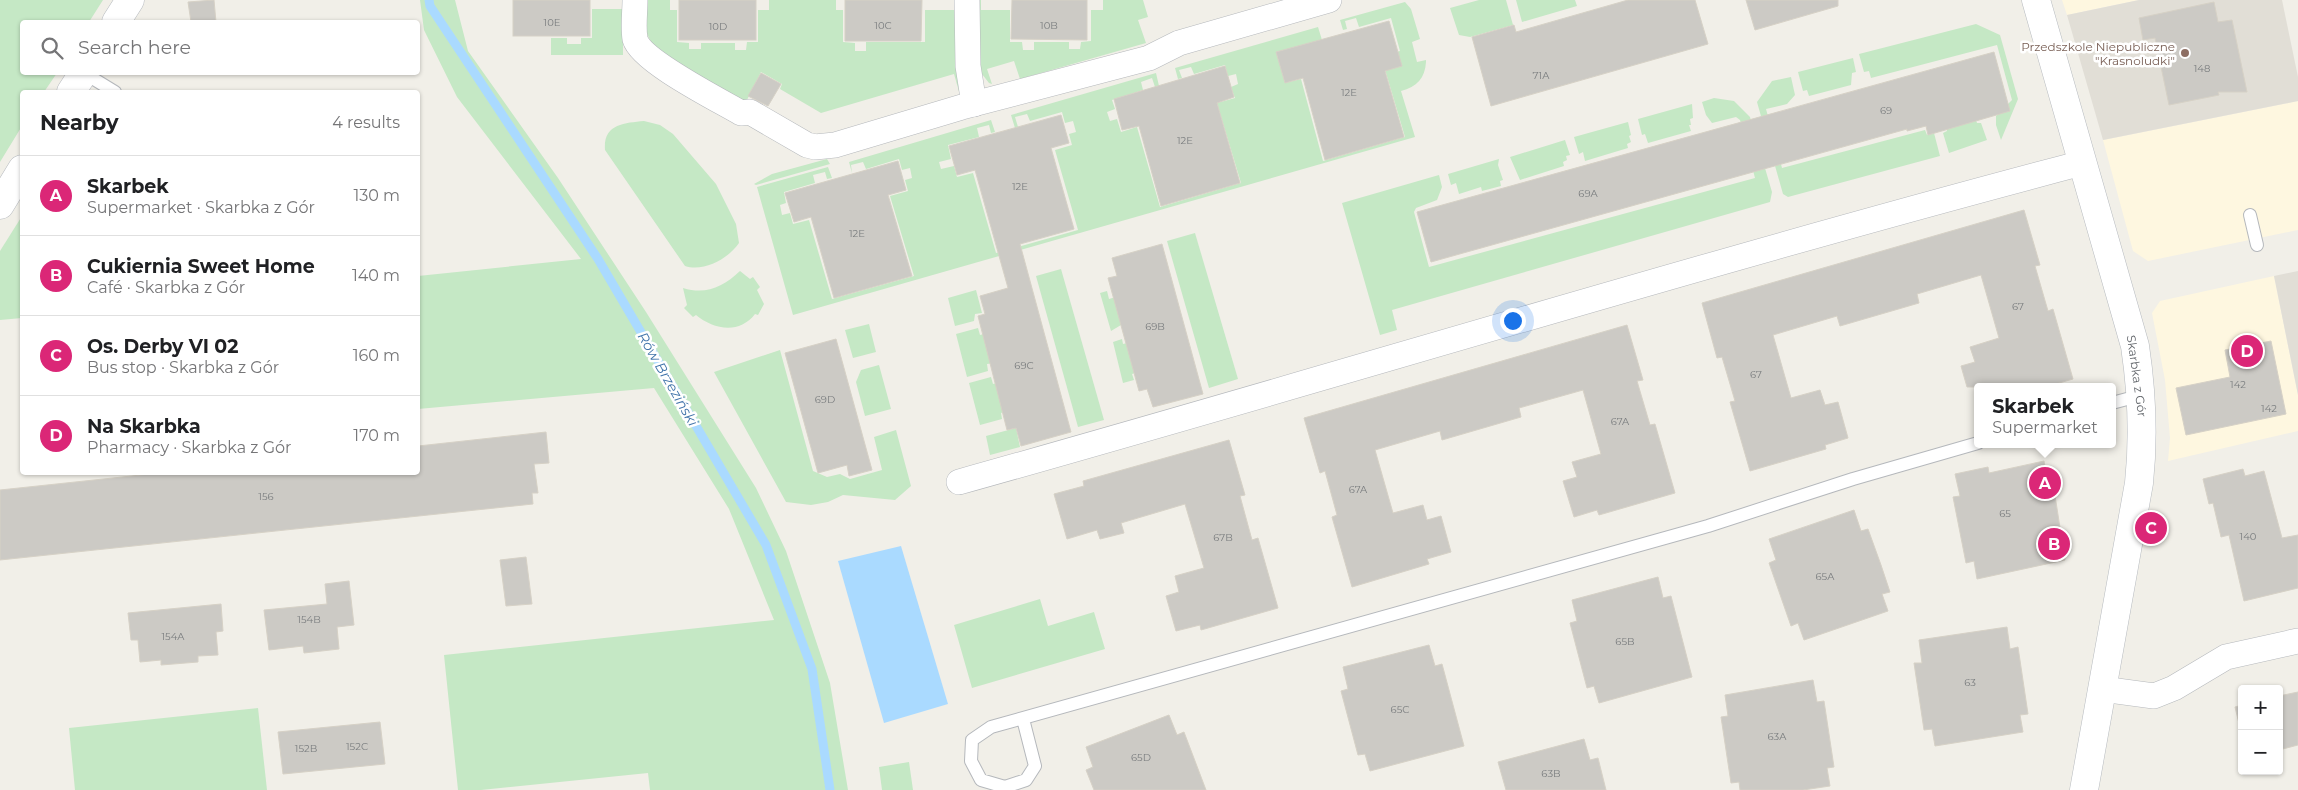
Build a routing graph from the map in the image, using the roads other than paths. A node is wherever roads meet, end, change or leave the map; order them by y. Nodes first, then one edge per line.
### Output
1 (130, 0) edge
2 (635, 0) edge
3 (968, 0) edge
4 (1328, 0) edge
5 (2036, 0) edge
6 (117, 20) edge
7 (83, 75) edge
8 (87, 75) edge
9 (72, 90) edge
10 (112, 90) edge
11 (974, 104) junction
12 (2082, 163) junction
13 (20, 172) edge
14 (0, 205) edge
15 (2250, 215) dead end
16 (2257, 245) dead end
17 (2142, 395) junction
18 (2116, 402) edge
19 (1974, 444) edge
20 (959, 482) dead end
21 (2298, 641) edge
22 (2102, 690) junction
23 (1023, 719) junction
24 (2084, 790) edge

1 - 6 street
2 - 11 street
3 - 11 street
4 - 11 street
5 - 12 street, Skarbka z Gór
7 - 9 street
8 - 10 lane
12 - 17 street, Skarbka z Gór
12 - 20 street
13 - 14 street
15 - 16 lane
17 - 18 lane
17 - 22 street, Skarbka z Gór
19 - 23 lane
21 - 22 street
22 - 24 street, Skarbka z Gór
23 - 23 lane

